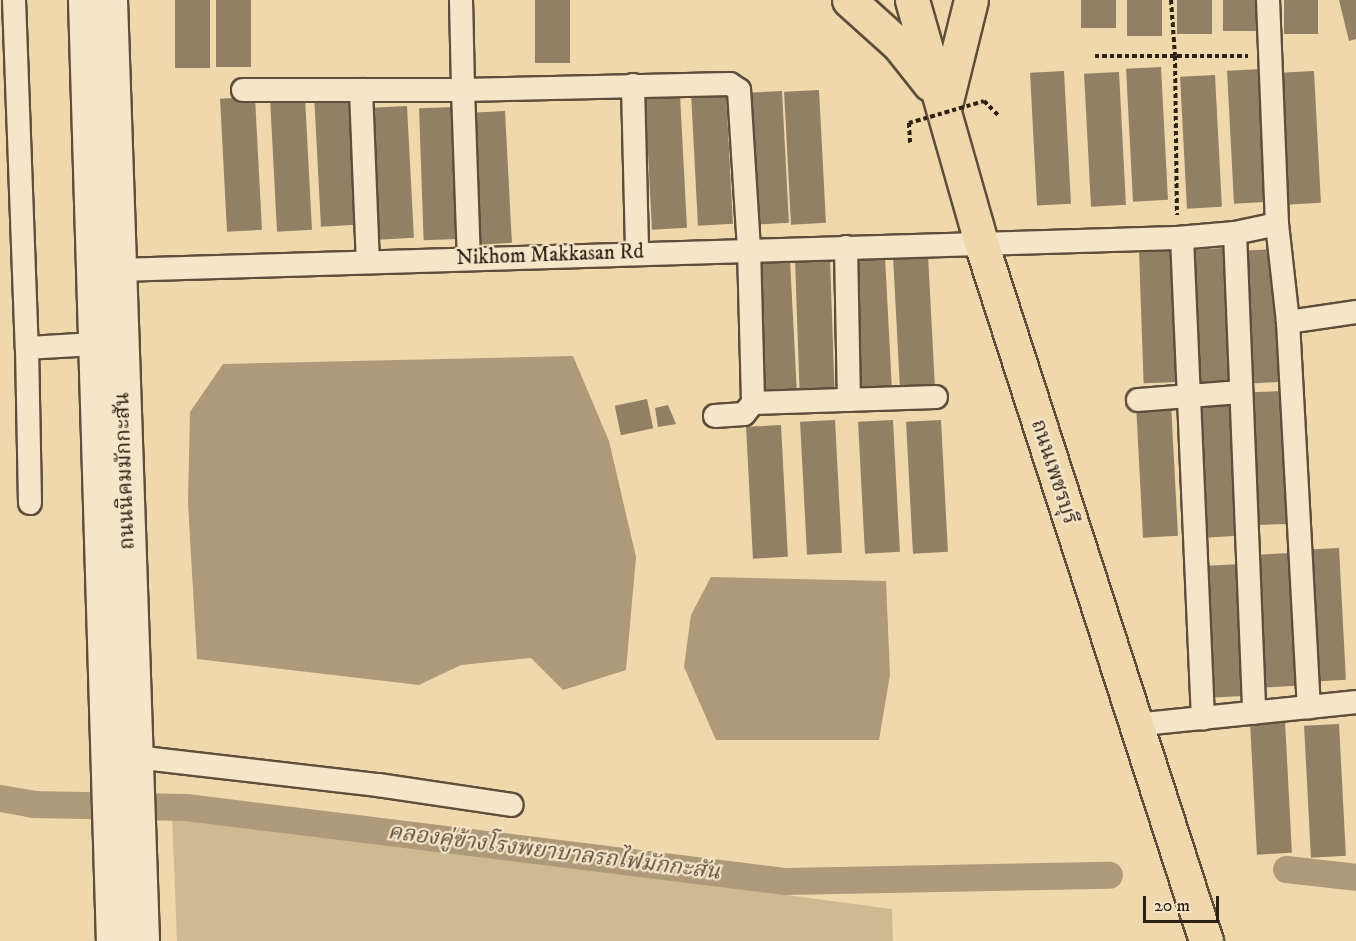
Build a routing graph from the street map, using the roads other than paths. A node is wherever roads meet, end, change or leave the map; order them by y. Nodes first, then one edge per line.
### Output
1 (14, 0) edge
2 (85, 0) edge
3 (110, 0) edge
4 (461, 0) edge
5 (849, 0) edge
6 (912, 0) edge
7 (971, 0) edge
8 (1268, 0) edge
9 (633, 85) junction
10 (243, 90) dead end
11 (361, 90) junction
12 (463, 90) junction
13 (941, 103) junction
14 (1277, 224) junction
15 (1235, 233) junction
16 (1180, 238) junction
17 (981, 243) junction
18 (846, 247) junction
19 (749, 248) junction
20 (637, 253) junction
21 (469, 258) junction
22 (368, 261) junction
23 (118, 270) junction
24 (1356, 312) edge
25 (1288, 322) junction
26 (97, 345) junction
27 (27, 348) junction
28 (1239, 392) junction
29 (1189, 395) junction
30 (936, 397) dead end
31 (1138, 399) dead end
32 (849, 400) junction
33 (753, 403) junction
34 (715, 416) dead end
35 (30, 502) dead end
36 (1356, 702) edge
37 (1309, 707) junction
38 (1254, 713) junction
39 (1203, 719) junction
40 (1134, 725) junction
41 (126, 772) junction
42 (512, 806) dead end
43 (123, 841) junction
44 (113, 941) edge
45 (142, 941) edge
46 (1206, 941) edge

1 - 27 street
2 - 26 street, ถนนนิคมมักกะสัน
3 - 23 street, ถนนนิคมมักกะสัน
4 - 12 street
5 - 13 main road
6 - 13 main road, ถนนเพชรบุรี
7 - 13 main road
8 - 14 street
9 - 12 street
9 - 19 street
9 - 20 street
10 - 11 street
11 - 12 street
11 - 22 street
12 - 21 street
13 - 17 main road, ถนนเพชรบุรี
14 - 15 street, Nikhom Makkasan Rd
14 - 25 street
15 - 16 street, Nikhom Makkasan Rd
15 - 28 street
16 - 17 street, Nikhom Makkasan Rd
16 - 29 street
17 - 18 street, Nikhom Makkasan Rd
17 - 40 main road, ถนนเพชรบุรี
18 - 19 street, Nikhom Makkasan Rd
18 - 32 street
19 - 20 street, Nikhom Makkasan Rd
19 - 33 street
20 - 21 street, Nikhom Makkasan Rd
21 - 22 street, Nikhom Makkasan Rd
22 - 23 street, Nikhom Makkasan Rd
23 - 41 street, ถนนนิคมมักกะสัน
24 - 25 street
25 - 37 street
26 - 27 street
26 - 41 street, ถนนนิคมมักกะสัน
27 - 35 street
28 - 29 street
28 - 38 street
29 - 31 street
29 - 39 street
30 - 32 street
32 - 33 street
33 - 34 street
36 - 37 street
37 - 38 street
38 - 39 street
39 - 40 street
40 - 46 main road, ถนนเพชรบุรี
41 - 42 street
41 - 43 street, ถนนนิคมมักกะสัน
43 - 44 street, ถนนนิคมมักกะสัน
43 - 45 street, ถนนนิคมมักกะสัน

